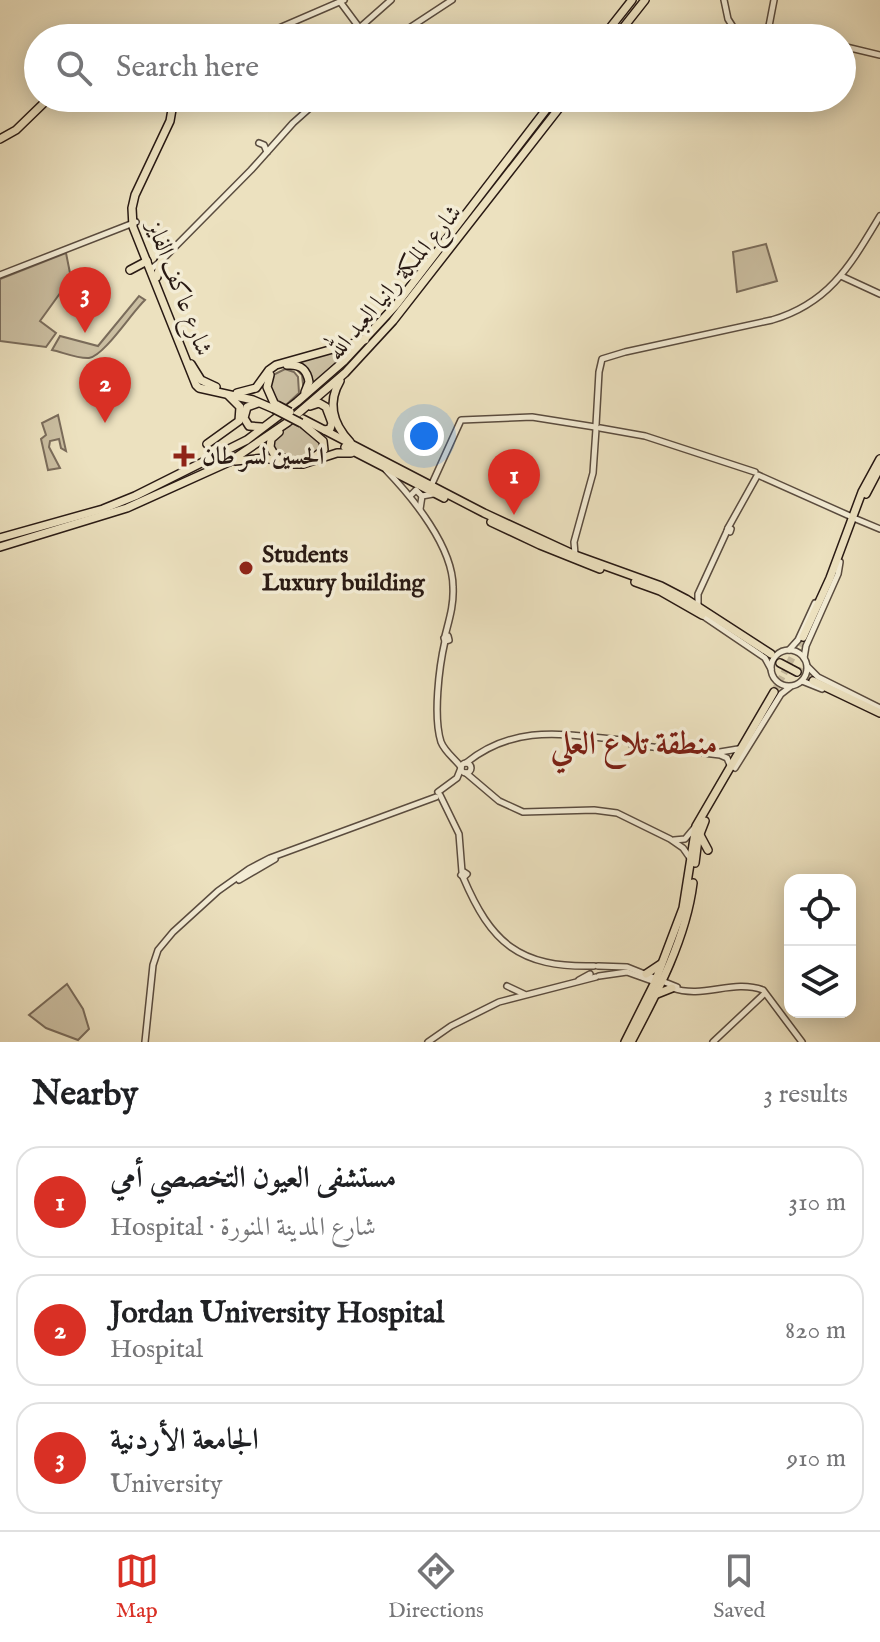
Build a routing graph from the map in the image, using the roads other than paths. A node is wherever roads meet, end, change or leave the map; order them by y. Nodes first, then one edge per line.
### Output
1 (389, 0) edge
2 (452, 0) edge
3 (632, 0) edge
4 (645, 0) edge
5 (724, 0) edge
6 (774, 0) edge
7 (341, 3) edge
8 (290, 24) edge
9 (355, 24) edge
10 (361, 24) edge
11 (415, 24) edge
12 (613, 24) edge
13 (626, 24) edge
14 (731, 24) edge
15 (769, 24) edge
16 (856, 49) edge
17 (880, 55) edge
18 (35, 112) edge
19 (172, 112) edge
20 (307, 112) edge
21 (544, 112) edge
22 (556, 112) edge
23 (0, 139) edge
24 (259, 143) dead end
25 (267, 152) junction
26 (138, 189) junction
27 (132, 214) junction
28 (880, 216) edge
29 (135, 224) junction
30 (119, 228) junction
31 (853, 258) junction
32 (154, 263) junction
33 (849, 267) junction
34 (130, 270) dead end
35 (842, 274) junction
36 (0, 275) edge
37 (853, 279) junction
38 (864, 286) junction
39 (880, 294) edge
40 (367, 339) junction
41 (345, 373) junction
42 (222, 391) junction
43 (237, 393) junction
44 (297, 402) junction
45 (261, 403) junction
46 (275, 406) junction
47 (304, 408) junction
48 (244, 414) junction
49 (288, 422) junction
50 (303, 422) junction
51 (264, 427) junction
52 (598, 427) junction
53 (322, 429) junction
54 (227, 434) junction
55 (236, 446) junction
56 (356, 450) junction
57 (880, 459) edge
58 (229, 462) junction
59 (880, 467) edge
60 (386, 469) junction
61 (755, 475) junction
62 (433, 490) junction
63 (422, 496) junction
64 (410, 497) junction
65 (421, 510) junction
66 (854, 518) junction
67 (57, 522) junction
68 (39, 524) dead end
69 (880, 529) edge
70 (0, 538) edge
71 (574, 542) junction
72 (0, 547) edge
73 (563, 549) junction
74 (575, 555) junction
75 (698, 594) junction
76 (686, 599) junction
77 (702, 611) junction
78 (803, 641) junction
79 (788, 650) junction
80 (768, 654) junction
81 (780, 659) junction
82 (806, 662) junction
83 (797, 671) tunnel mouth
84 (773, 673) junction
85 (813, 679) junction
86 (801, 681) junction
87 (792, 685) junction
88 (776, 693) junction
89 (880, 712) edge
90 (667, 748) junction
91 (738, 749) junction
92 (733, 765) junction
93 (466, 768) junction
94 (459, 781) junction
95 (475, 782) junction
96 (437, 795) junction
97 (698, 829) junction
98 (670, 839) junction
99 (708, 850) dead end
100 (691, 859) junction
101 (665, 964) junction
102 (607, 965) junction
103 (595, 972) junction
104 (610, 973) junction
105 (646, 976) junction
106 (658, 981) junction
107 (672, 986) junction
108 (652, 994) junction
109 (764, 994) junction
110 (526, 995) junction
111 (499, 1003) junction
112 (778, 1009) junction
113 (145, 1042) edge
114 (428, 1042) edge
115 (628, 1042) edge
116 (713, 1042) edge
117 (802, 1042) edge

1 - 10 street
2 - 11 street
3 - 12 main road
4 - 13 main road
5 - 14 street
6 - 15 street
7 - 8 street
7 - 9 street
16 - 17 street
18 - 23 main road
19 - 26 main road, شارع عاكف الفايز
20 - 25 street
21 - 40 main road, شارع الملكة رانيا العبد الله
22 - 41 main road, شارع الملكة رانيا العبد الله
24 - 25 street
25 - 32 street
26 - 27 main road, شارع عاكف الفايز
26 - 29 main road, شارع عاكف الفايز
27 - 29 main road, شارع عاكف الفايز
27 - 30 main road
28 - 31 street
29 - 30 street
29 - 32 main road, شارع عاكف الفايز
30 - 36 street
31 - 33 street
31 - 35 street
32 - 34 main road
32 - 42 main road, شارع عاكف الفايز
32 - 42 main road, شارع عاكف الفايز
33 - 35 street
33 - 37 street
35 - 37 street
35 - 38 street
35 - 52 street
37 - 38 street
38 - 39 street
40 - 43 main road
40 - 44 main road, شارع الملكة رانيا العبد الله
41 - 47 main road, شارع الملكة رانيا العبد الله
41 - 56 main road
42 - 43 main road, شارع عاكف الفايز
42 - 45 main road, شارع عاكف الفايز
42 - 54 main road
43 - 46 main road, شارع عاكف الفايز
44 - 46 main road
44 - 51 main road, شارع الملكة رانيا العبد الله
45 - 46 main road, شارع عاكف الفايز
45 - 48 main road
46 - 50 main road, شارع عاكف الفايز, bridge
47 - 49 main road, شارع الملكة رانيا العبد الله
47 - 53 main road
48 - 51 main road
48 - 54 main road
49 - 50 main road
49 - 58 main road, شارع الملكة رانيا العبد الله
50 - 53 main road
50 - 56 main road
51 - 55 main road, شارع الملكة رانيا العبد الله
52 - 61 street
52 - 62 street
52 - 71 street
53 - 56 main road
54 - 55 main road
55 - 67 main road, شارع الملكة رانيا العبد الله
56 - 58 main road
56 - 60 main road
56 - 62 main road
57 - 66 main road
58 - 72 main road, شارع الملكة رانيا العبد الله
59 - 66 main road
60 - 62 main road
60 - 64 street
61 - 66 street
61 - 75 street
62 - 63 street
62 - 73 main road
62 - 77 main road
63 - 64 street
63 - 65 street
64 - 65 street
65 - 93 street
66 - 69 street
66 - 78 main road
67 - 68 main road
67 - 70 main road, شارع الملكة رانيا العبد الله
71 - 73 street
71 - 74 street
73 - 74 main road
74 - 76 main road
75 - 76 street
75 - 77 street
76 - 77 main road
77 - 80 main road
78 - 79 street
78 - 82 street
79 - 81 street
79 - 82 street
80 - 81 street
80 - 84 street
81 - 83 main road
81 - 84 street
82 - 85 street
82 - 86 street
84 - 87 street
84 - 88 street
85 - 86 street
85 - 89 main road
86 - 87 street
87 - 88 street
88 - 91 street
88 - 92 main road
90 - 91 street
90 - 92 street
90 - 93 street
91 - 92 street
92 - 97 main road
93 - 94 street
93 - 95 street
93 - 96 street
94 - 95 street
94 - 96 street
95 - 98 street
96 - 103 street
96 - 113 street
97 - 98 street
97 - 99 main road
97 - 100 main road
97 - 101 main road
98 - 100 street
100 - 101 main road
101 - 105 main road
101 - 106 main road
101 - 107 main road
102 - 103 street
102 - 104 street
102 - 105 street
103 - 104 street
103 - 110 street
104 - 105 street
105 - 106 street
105 - 108 main road
106 - 107 street
106 - 108 main road
107 - 108 main road
107 - 109 street
108 - 115 main road
109 - 112 street
109 - 112 street
109 - 116 street
110 - 111 street
110 - 111 street
111 - 114 street
112 - 117 street

